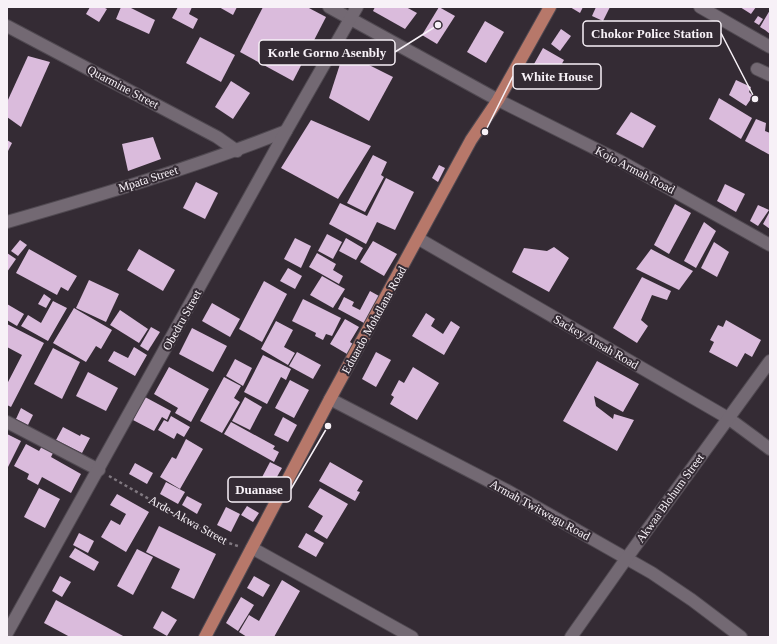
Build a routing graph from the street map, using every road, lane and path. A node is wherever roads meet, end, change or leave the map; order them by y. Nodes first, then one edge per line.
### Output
1 (329, 7) edge
2 (357, 7) edge
3 (550, 7) edge
4 (700, 7) edge
5 (351, 19) junction
6 (7, 26) edge
7 (770, 47) edge
8 (756, 68) dead end
9 (770, 75) edge
10 (498, 100) junction
11 (286, 131) junction
12 (237, 151) junction
13 (7, 222) edge
14 (418, 239) junction
15 (770, 245) edge
16 (770, 361) edge
17 (330, 399) junction
18 (728, 418) junction
19 (7, 422) edge
20 (770, 449) edge
21 (99, 470) junction
22 (252, 548) junction
23 (626, 559) junction
24 (7, 633) edge
25 (205, 637) edge
26 (412, 637) edge
27 (571, 637) edge
28 (741, 637) edge

1 - 5 street, Kojo Armah Road
2 - 5 street, Obedru Street
3 - 10 main road, Eduardo Mohdlana Road
4 - 7 street
5 - 10 street, Kojo Armah Road
5 - 11 street, Obedru Street
6 - 12 street, Quarmine Street
8 - 9 street
10 - 14 main road, Eduardo Mohdlana Road
10 - 15 street, Kojo Armah Road
11 - 12 street, Mpata Street
11 - 21 street, Obedru Street
12 - 13 street, Mpata Street
14 - 17 main road, Eduardo Mohdlana Road
14 - 18 street, Sackey Ansah Road
16 - 18 street, Akwaa Blohum Street
17 - 22 main road, Eduardo Mohdlana Road
17 - 23 street, Armah Twitwegu Road
18 - 20 street, Sackey Ansah Road
18 - 23 street, Akwaa Blohum Street
19 - 21 street
21 - 22 path, Arde-Akwa Street
21 - 24 street, Obedru Street
22 - 25 main road, Eduardo Mohdlana Road
22 - 26 street
23 - 27 street, Akwaa Blohum Street
23 - 28 street, Armah Twitwegu Road

